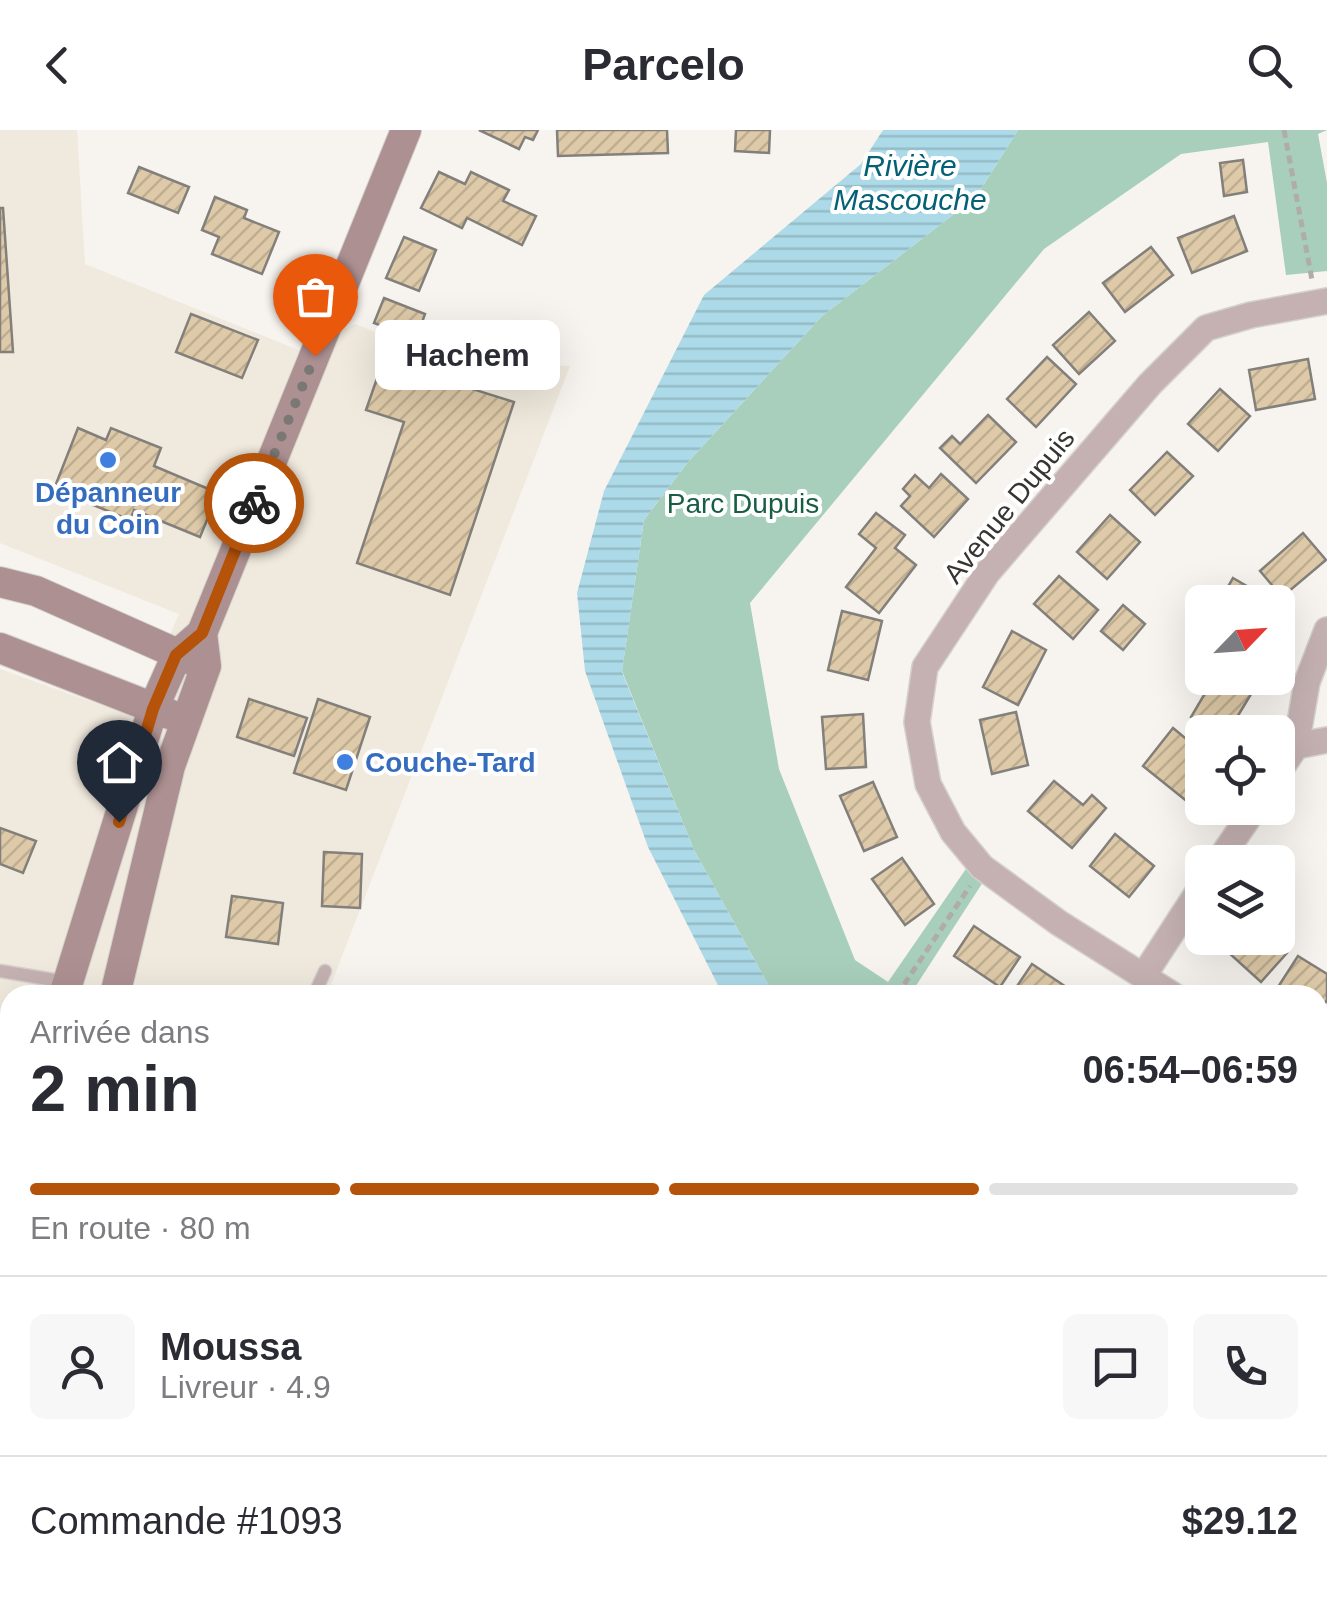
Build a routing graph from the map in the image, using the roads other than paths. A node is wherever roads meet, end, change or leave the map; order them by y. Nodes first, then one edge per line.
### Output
1 (406, 130) edge
2 (1321, 302) edge
3 (0, 582) edge
4 (1327, 630) edge
5 (202, 633) junction
6 (0, 648) edge
7 (176, 655) junction
8 (206, 666) junction
9 (153, 709) junction
10 (186, 720) junction
11 (1327, 740) edge
12 (1296, 746) joint
13 (1185, 912) edge
14 (0, 970) edge
15 (325, 972) dead end
16 (1144, 974) junction
17 (52, 985) edge
18 (67, 985) edge
19 (117, 985) edge
20 (319, 985) edge
21 (1160, 985) edge

1 - 5 main road
2 - 16 street, Avenue Dupuis
3 - 7 main road
4 - 12 street
5 - 7 main road
5 - 8 main road
6 - 9 main road
7 - 8 main road
7 - 9 main road
8 - 10 main road
9 - 10 main road
9 - 18 main road
10 - 19 main road
11 - 12 street
13 - 16 street
14 - 17 lane
15 - 20 lane
16 - 21 street, Avenue Dupuis

